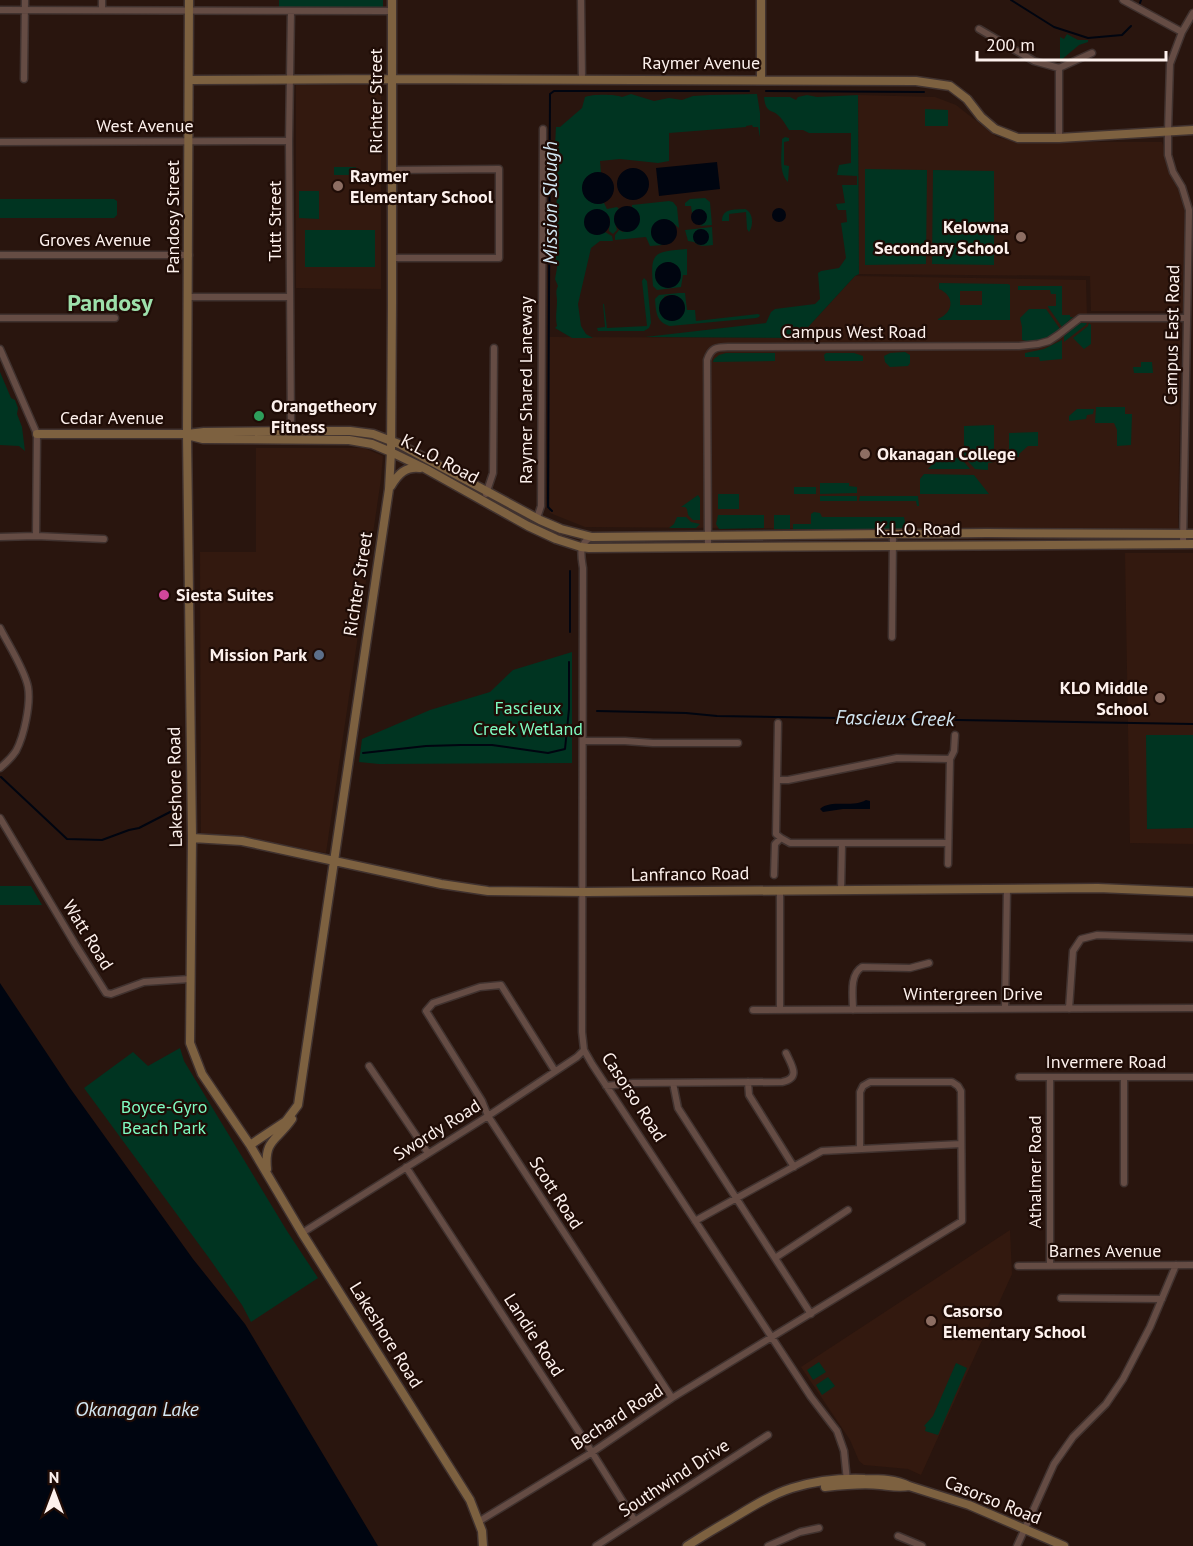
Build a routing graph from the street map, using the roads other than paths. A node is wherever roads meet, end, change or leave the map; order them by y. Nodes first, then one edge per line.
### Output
1 (25, 0) edge
2 (102, 0) edge
3 (189, 0) edge
4 (392, 0) edge
5 (581, 0) edge
6 (761, 0) edge
7 (1123, 0) edge
8 (0, 10) edge
9 (25, 10) junction
10 (102, 10) junction
11 (189, 11) junction
12 (291, 11) junction
13 (391, 11) junction
14 (1193, 13) edge
15 (979, 29) dead end
16 (1182, 32) junction
17 (1092, 53) dead end
18 (1059, 68) junction
19 (24, 79) dead end
20 (392, 79) junction
21 (582, 79) junction
22 (761, 79) junction
23 (189, 80) junction
24 (290, 80) junction
25 (543, 129) dead end
26 (1193, 130) edge
27 (1168, 131) junction
28 (1059, 138) junction
29 (189, 141) junction
30 (289, 141) junction
31 (0, 142) edge
32 (392, 170) junction
33 (0, 255) edge
34 (189, 255) junction
35 (392, 258) junction
36 (189, 297) junction
37 (290, 297) junction
38 (0, 318) edge
39 (115, 318) dead end
40 (1187, 318) junction
41 (494, 348) dead end
42 (0, 349) edge
43 (291, 431) junction
44 (37, 434) junction
45 (188, 434) junction
46 (392, 440) junction
47 (391, 452) junction
48 (426, 469) junction
49 (389, 489) junction
50 (488, 490) junction
51 (483, 500) junction
52 (537, 518) junction
53 (1183, 534) junction
54 (1193, 534) edge
55 (893, 535) junction
56 (36, 536) junction
57 (708, 536) junction
58 (0, 537) edge
59 (592, 537) junction
60 (104, 539) dead end
61 (1183, 544) junction
62 (1193, 544) edge
63 (893, 546) junction
64 (585, 547) junction
65 (708, 548) junction
66 (0, 628) edge
67 (892, 637) dead end
68 (778, 723) dead end
69 (955, 735) dead end
70 (583, 741) junction
71 (738, 743) dead end
72 (951, 759) junction
73 (0, 768) edge
74 (777, 780) junction
75 (0, 818) edge
76 (192, 838) junction
77 (781, 838) junction
78 (948, 843) junction
79 (842, 844) junction
80 (334, 861) junction
81 (948, 864) dead end
82 (774, 875) dead end
83 (1007, 889) junction
84 (780, 890) junction
85 (841, 890) junction
86 (582, 892) junction
87 (1193, 892) edge
88 (1193, 938) edge
89 (929, 963) dead end
90 (190, 979) junction
91 (1069, 1008) junction
92 (1193, 1008) edge
93 (1005, 1009) junction
94 (753, 1010) dead end
95 (780, 1010) junction
96 (853, 1010) junction
97 (584, 1050) junction
98 (786, 1053) dead end
99 (369, 1065) dead end
100 (555, 1071) junction
101 (1019, 1077) dead end
102 (1050, 1077) junction
103 (1124, 1077) junction
104 (1193, 1077) edge
105 (673, 1083) junction
106 (748, 1083) junction
107 (606, 1086) junction
108 (298, 1105) junction
109 (488, 1116) junction
110 (960, 1144) junction
111 (250, 1145) junction
112 (860, 1149) junction
113 (428, 1154) junction
114 (406, 1167) junction
115 (794, 1167) junction
116 (267, 1174) junction
117 (1124, 1183) dead end
118 (736, 1199) junction
119 (848, 1210) dead end
120 (695, 1221) junction
121 (302, 1233) junction
122 (775, 1258) junction
123 (1176, 1265) junction
124 (1193, 1265) edge
125 (1018, 1266) dead end
126 (1050, 1266) junction
127 (1061, 1298) dead end
128 (1162, 1299) junction
129 (811, 1314) junction
130 (772, 1336) junction
131 (672, 1398) junction
132 (768, 1435) dead end
133 (591, 1453) junction
134 (847, 1481) junction
135 (634, 1521) junction
136 (478, 1522) junction
137 (819, 1528) dead end
138 (1023, 1529) junction
139 (897, 1536) dead end
140 (689, 1545) edge
141 (483, 1546) edge
142 (596, 1546) edge
143 (768, 1546) edge
144 (922, 1546) edge
145 (1017, 1546) edge
146 (1065, 1546) edge

1 - 9 street
2 - 10 street
3 - 11 street, Pandosy Street
4 - 13 street, Richter Street
5 - 21 street
6 - 22 street
7 - 16 street
8 - 9 street
9 - 10 street
9 - 19 street
10 - 11 street
11 - 12 street
11 - 23 street, Pandosy Street
12 - 13 street
12 - 24 street, Tutt Street
13 - 20 street, Richter Street
14 - 16 street, Campus East Road
15 - 18 street
16 - 27 street, Campus East Road
17 - 18 street
18 - 28 street
20 - 21 street, Raymer Avenue
20 - 24 street, Raymer Avenue
20 - 32 street, Richter Street
21 - 22 street, Raymer Avenue
22 - 28 street, Raymer Avenue
23 - 24 street, Raymer Avenue
23 - 29 street, Pandosy Street
24 - 30 street, Tutt Street
25 - 52 street, Raymer Shared Laneway
26 - 27 street, Raymer Avenue
27 - 28 street, Raymer Avenue
27 - 40 street, Campus East Road
29 - 30 street, West Avenue
29 - 31 street, West Avenue
29 - 34 street, Pandosy Street
30 - 37 street, Tutt Street
32 - 35 street, Richter Street
32 - 35 street
33 - 34 street, Groves Avenue
34 - 36 street, Pandosy Street
35 - 46 street, Richter Street
36 - 37 street
36 - 45 street, Pandosy Street
37 - 43 street, Tutt Street
38 - 39 street
40 - 53 street, Campus East Road
40 - 57 street, Campus West Road
41 - 50 street
42 - 44 street
43 - 45 street, K.L.O. Road
43 - 46 street, K.L.O. Road
44 - 45 street, Cedar Avenue
44 - 56 street
45 - 47 street, K.L.O. Road
45 - 76 street, Lakeshore Road
46 - 47 street, Richter Street
46 - 50 street, K.L.O. Road
47 - 48 street, K.L.O. Road
47 - 49 street, Richter Street
48 - 49 street
48 - 51 street, K.L.O. Road
49 - 80 street, Richter Street
50 - 51 street
50 - 52 street, K.L.O. Road
51 - 64 street, K.L.O. Road
52 - 59 street, K.L.O. Road
53 - 54 street, K.L.O. Road
53 - 55 street, K.L.O. Road
53 - 61 street, Campus East Road
55 - 57 street, K.L.O. Road
55 - 63 street
56 - 58 street
56 - 60 street
57 - 59 street, K.L.O. Road
57 - 65 street, Campus West Road
59 - 64 street
61 - 62 street, K.L.O. Road
61 - 63 street, K.L.O. Road
63 - 65 street, K.L.O. Road
63 - 67 street
64 - 65 street, K.L.O. Road
64 - 70 street, Casorso Road
66 - 73 street
68 - 74 street
69 - 72 street
70 - 71 street
70 - 86 street, Casorso Road
72 - 74 street
72 - 78 street
74 - 77 street
75 - 90 street, Watt Road
76 - 80 street, Lanfranco Road
76 - 90 street, Lakeshore Road
77 - 79 street
77 - 82 street
78 - 79 street
78 - 81 street
79 - 85 street
80 - 86 street, Lanfranco Road
80 - 108 street, Richter Street
83 - 85 street, Lanfranco Road
83 - 87 street, Lanfranco Road
83 - 93 street
84 - 85 street, Lanfranco Road
84 - 86 street, Lanfranco Road
84 - 95 street
86 - 97 street, Casorso Road
88 - 91 street
89 - 96 street
90 - 111 street, Lakeshore Road
91 - 92 street, Wintergreen Drive
91 - 93 street, Wintergreen Drive
93 - 96 street, Wintergreen Drive
94 - 95 street, Wintergreen Drive
95 - 96 street, Wintergreen Drive
97 - 100 street, Swordy Road
97 - 107 street, Casorso Road
98 - 106 street
99 - 113 street
100 - 109 street, Swordy Road
100 - 109 street, Scott Road
101 - 102 street, Invermere Road
102 - 103 street, Invermere Road
102 - 126 street, Athalmer Road
103 - 104 street, Invermere Road
103 - 117 street
105 - 106 street
105 - 107 street
105 - 118 street
106 - 115 street
107 - 120 street, Casorso Road
108 - 111 street
108 - 116 street
109 - 113 street, Swordy Road
109 - 131 street, Scott Road
110 - 112 street
110 - 112 street
110 - 129 street, Bechard Road
111 - 116 street, Lakeshore Road
112 - 115 street
113 - 114 street, Swordy Road
114 - 121 street, Swordy Road
114 - 133 street, Landie Road
115 - 118 street
116 - 121 street, Lakeshore Road
118 - 120 street
118 - 122 street
119 - 122 street
120 - 130 street, Casorso Road
121 - 136 street, Lakeshore Road
122 - 129 street
123 - 124 street, Barnes Avenue
123 - 126 street, Barnes Avenue
123 - 128 street
125 - 126 street, Barnes Avenue
127 - 128 street
128 - 138 street
129 - 130 street, Bechard Road
130 - 131 street, Bechard Road
130 - 134 street, Casorso Road
131 - 133 street, Bechard Road
132 - 135 street, Southwind Drive
133 - 135 street, Landie Road
133 - 136 street, Bechard Road
134 - 138 street, Casorso Road
134 - 140 street
135 - 142 street, Southwind Drive
136 - 141 street, Lakeshore Road
137 - 143 street
138 - 145 street
138 - 146 street, Casorso Road
139 - 144 street

